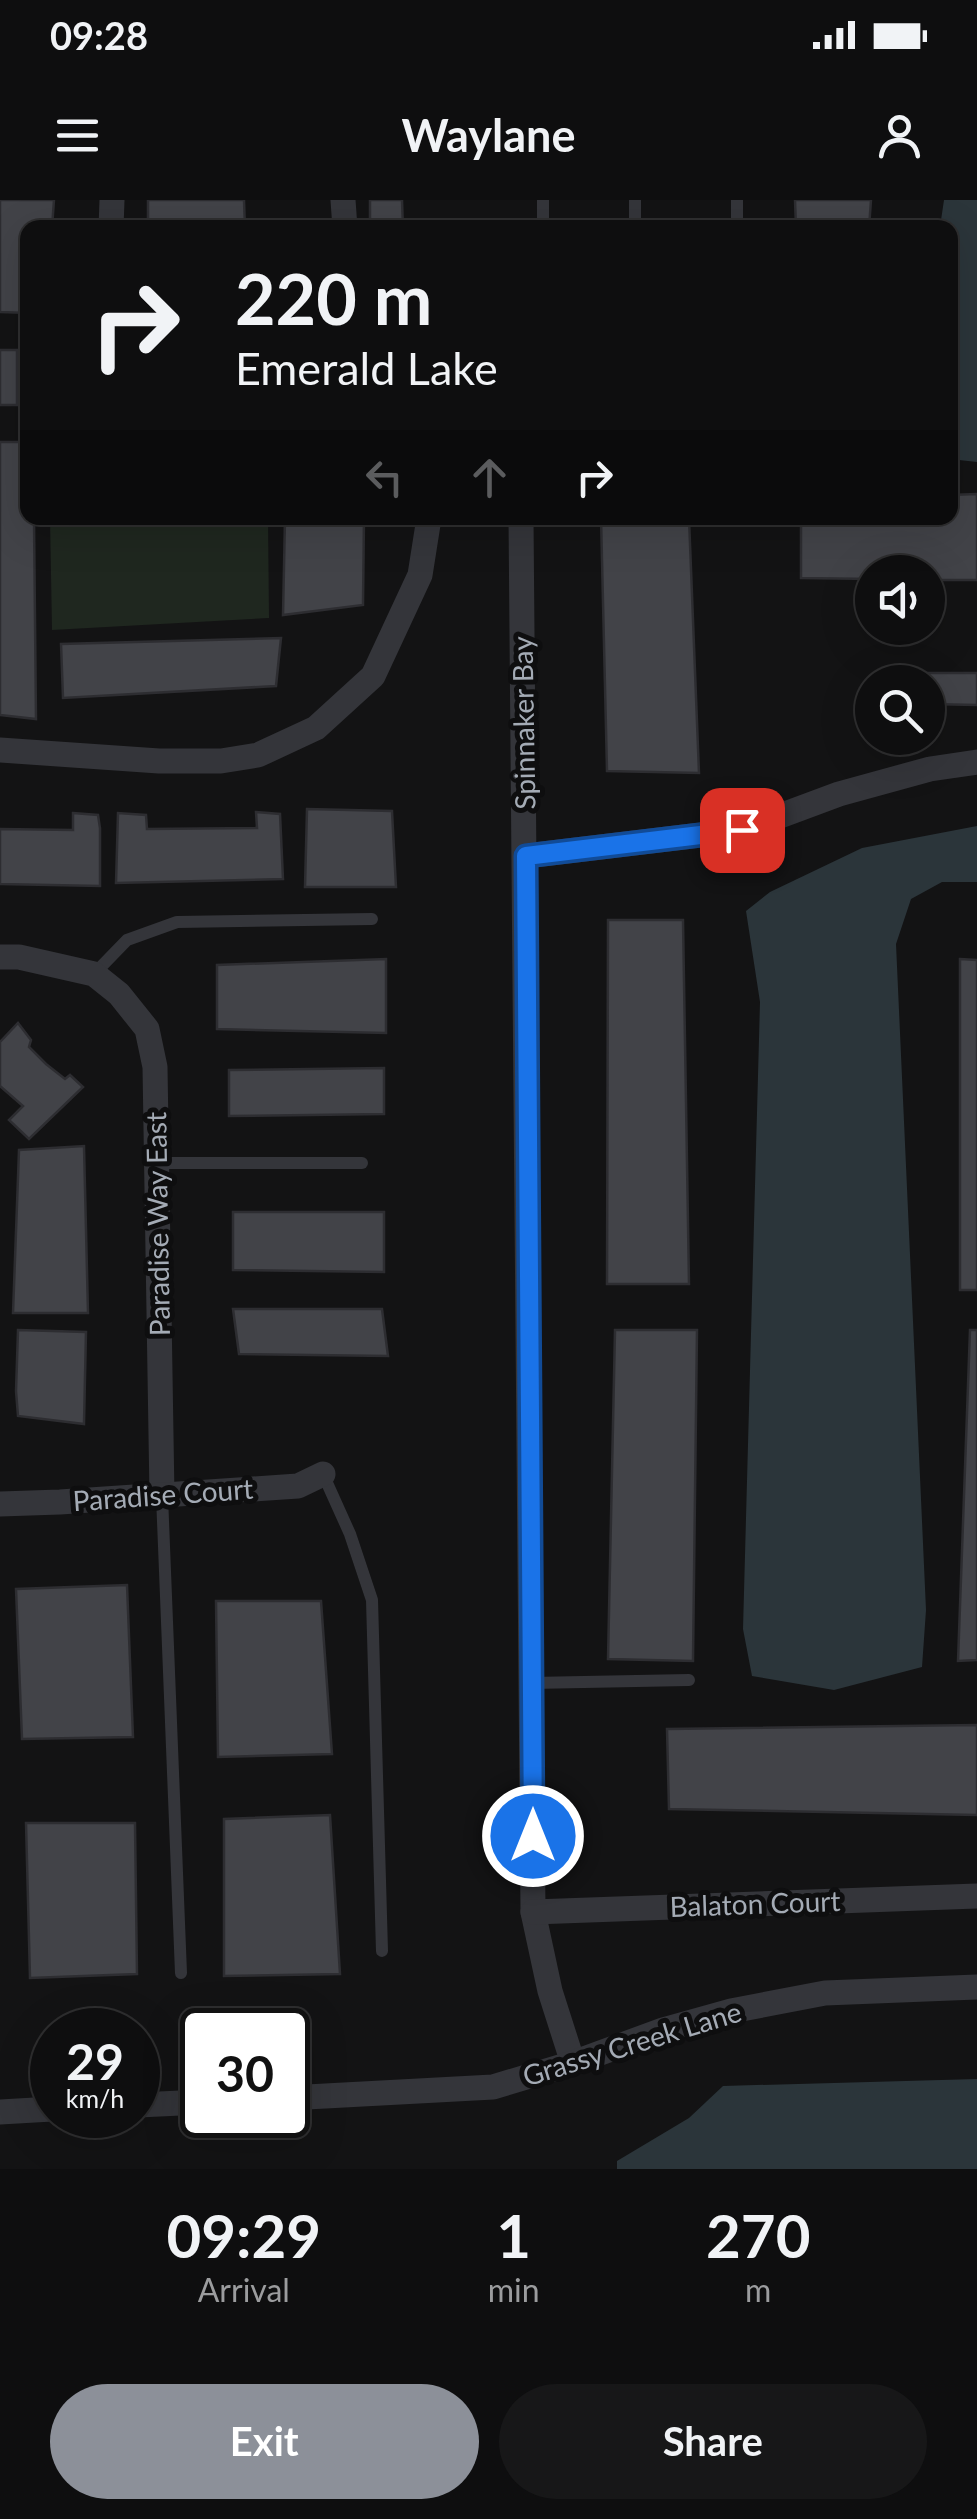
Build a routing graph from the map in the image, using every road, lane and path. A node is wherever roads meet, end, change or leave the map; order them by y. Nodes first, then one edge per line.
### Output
1 (429, 525) edge
2 (521, 525) edge
3 (0, 750) edge
4 (977, 762) edge
5 (526, 856) junction
6 (372, 919) dead end
7 (0, 957) edge
8 (94, 974) junction
9 (157, 1163) junction
10 (362, 1163) dead end
11 (323, 1474) joint
12 (162, 1496) junction
13 (0, 1504) edge
14 (690, 1680) dead end
15 (532, 1683) junction
16 (977, 1896) edge
17 (533, 1912) junction
18 (382, 1951) dead end
19 (181, 1973) dead end
20 (977, 1987) edge
21 (574, 2063) junction
22 (310, 2097) edge
23 (30, 2110) edge
24 (0, 2112) edge

1 - 3 street
2 - 5 street, Spinnaker Bay
4 - 5 street
5 - 15 street, Spinnaker Bay
6 - 8 lane
7 - 8 street
8 - 9 street, Paradise Way East
9 - 10 lane
9 - 12 street, Paradise Way East
11 - 12 street, Paradise Court
11 - 18 lane
12 - 13 street, Paradise Court
12 - 19 lane
14 - 15 lane
15 - 17 street, Spinnaker Bay
16 - 17 street, Balaton Court
17 - 21 street, Spinnaker Bay
20 - 21 street, Grassy Creek Lane
21 - 22 street, Grassy Creek Lane
23 - 24 street

